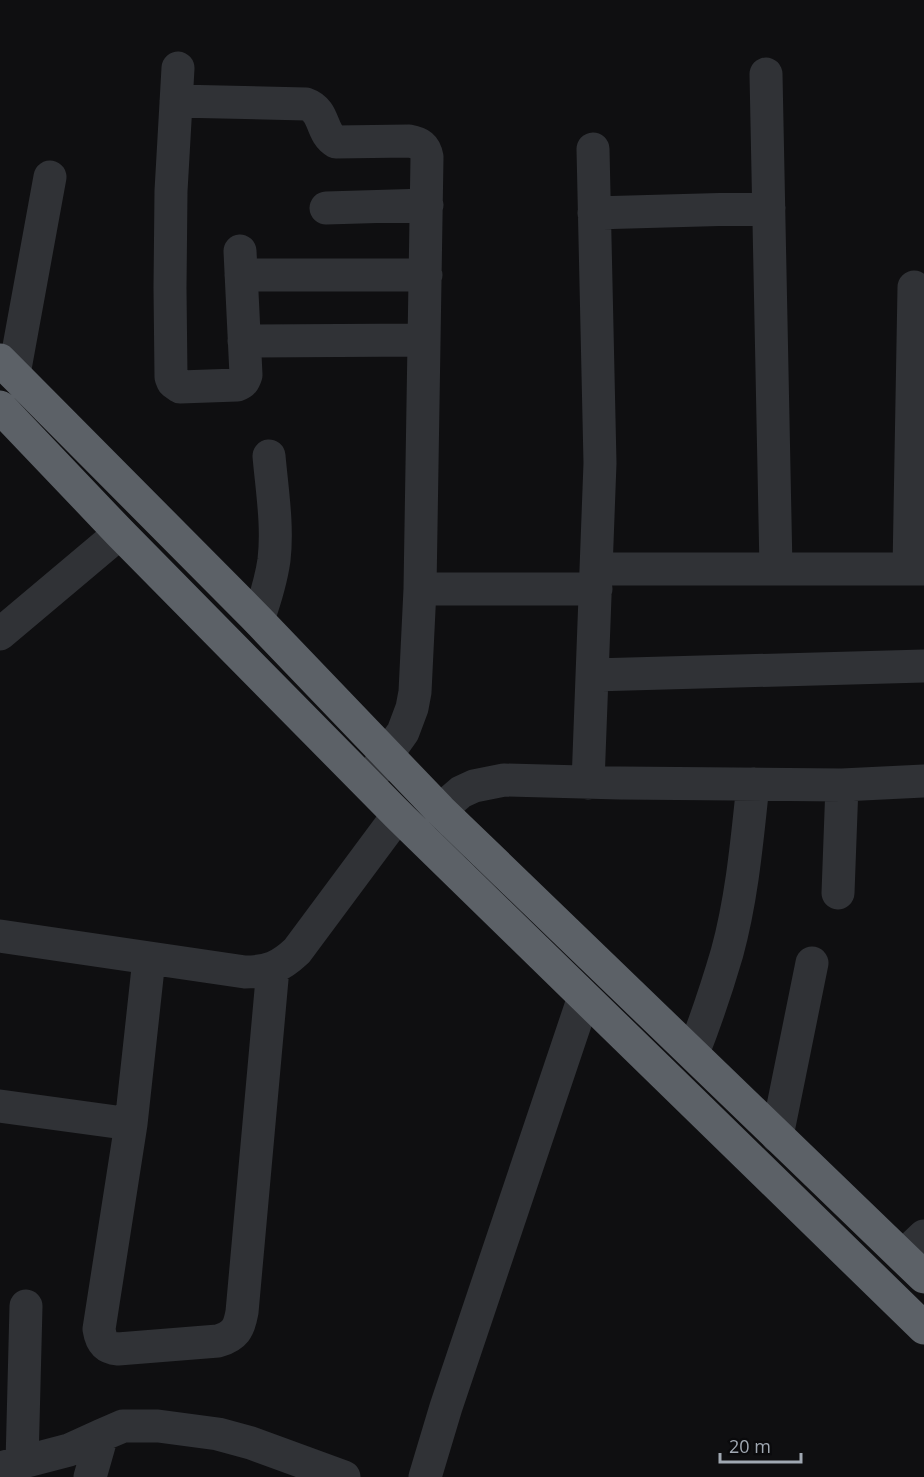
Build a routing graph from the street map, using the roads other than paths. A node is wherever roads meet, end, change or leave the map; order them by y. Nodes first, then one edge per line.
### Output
1 (178, 68) dead end
2 (766, 74) dead end
3 (176, 101) junction
4 (593, 149) dead end
5 (50, 177) dead end
6 (427, 205) junction
7 (326, 208) dead end
8 (768, 208) junction
9 (594, 213) junction
10 (426, 275) junction
11 (914, 287) dead end
12 (424, 340) junction
13 (244, 341) junction
14 (7, 367) edge
15 (0, 407) edge
16 (269, 456) dead end
17 (120, 533) junction
18 (776, 569) junction
19 (916, 569) edge
20 (596, 579) junction
21 (420, 589) junction
22 (258, 620) junction
23 (0, 634) edge
24 (924, 666) edge
25 (593, 675) junction
26 (387, 753) junction
27 (924, 780) edge
28 (367, 783) junction
29 (588, 783) junction
30 (753, 784) junction
31 (842, 785) junction
32 (440, 810) junction
33 (398, 815) junction
34 (838, 893) dead end
35 (0, 936) edge
36 (149, 959) junction
37 (812, 963) dead end
38 (273, 968) junction
39 (584, 997) junction
40 (693, 1053) junction
41 (0, 1106) edge
42 (131, 1124) junction
43 (777, 1136) junction
44 (917, 1256) edge
45 (26, 1306) dead end
46 (924, 1328) edge
47 (102, 1435) junction
48 (11, 1465) edge
49 (90, 1477) edge
50 (344, 1477) edge
51 (425, 1477) edge

1 - 3 street
2 - 8 street
3 - 6 street
3 - 13 street
4 - 9 street
5 - 14 street
6 - 7 street
6 - 10 street
8 - 9 street
8 - 18 street
9 - 20 street
10 - 12 street
10 - 13 street
11 - 19 street
12 - 13 street
12 - 21 street
14 - 22 highway
15 - 17 highway
16 - 22 street
17 - 23 street
17 - 28 highway
18 - 19 street
18 - 20 street
20 - 21 street
20 - 25 street
21 - 26 street
22 - 26 highway
24 - 25 street
25 - 29 street
26 - 28 street
26 - 32 highway
27 - 31 street
28 - 33 highway
29 - 30 street
29 - 32 street
30 - 31 street
30 - 40 street
31 - 34 street
32 - 40 highway
33 - 38 street
33 - 39 highway
35 - 36 street
36 - 38 street
36 - 42 street
37 - 43 street
38 - 42 street
39 - 46 highway
39 - 51 street
40 - 43 highway
41 - 42 street
43 - 44 highway
45 - 48 street
47 - 48 street
47 - 49 street
47 - 50 street

